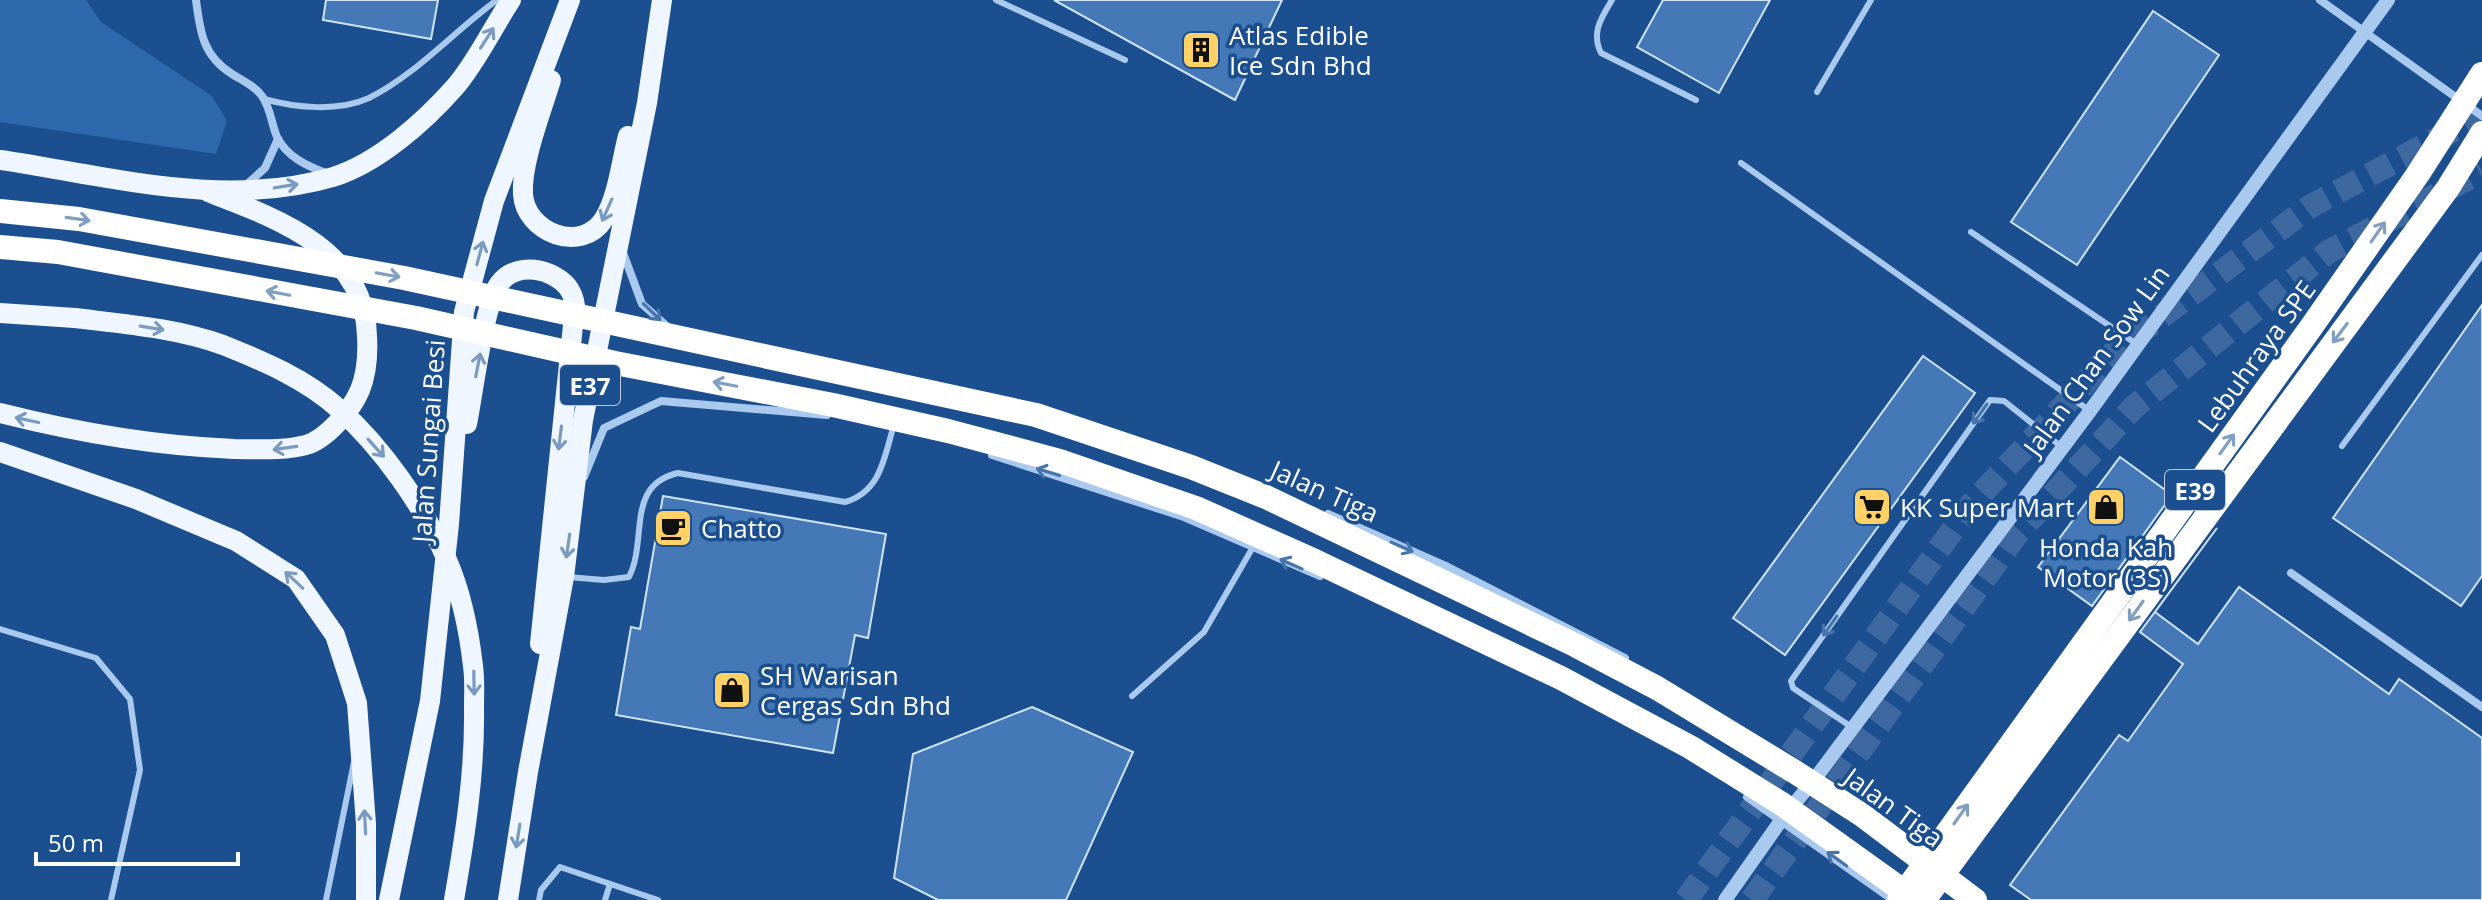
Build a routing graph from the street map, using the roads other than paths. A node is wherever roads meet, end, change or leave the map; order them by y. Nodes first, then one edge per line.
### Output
1 (196, 0) edge
2 (497, 0) edge
3 (511, 0) edge
4 (572, 0) edge
5 (662, 0) edge
6 (996, 0) edge
7 (1612, 0) edge
8 (1871, 0) edge
9 (2320, 0) edge
10 (2388, 0) edge
11 (2365, 32) junction
12 (1125, 60) dead end
13 (2482, 74) edge
14 (1817, 92) dead end
15 (264, 99) junction
16 (1696, 100) dead end
17 (2482, 116) edge
18 (2482, 133) edge
19 (278, 139) junction
20 (0, 160) edge
21 (1741, 163) dead end
22 (335, 176) junction
23 (239, 191) junction
24 (208, 192) junction
25 (0, 211) edge
26 (1971, 232) dead end
27 (619, 242) junction
28 (0, 247) edge
29 (2482, 255) edge
30 (0, 313) edge
31 (2138, 345) junction
32 (2090, 411) junction
33 (0, 413) edge
34 (841, 418) dead end
35 (854, 420) dead end
36 (893, 428) junction
37 (1119, 431) dead end
38 (945, 441) dead end
39 (2342, 446) dead end
40 (2063, 448) junction
41 (0, 452) edge
42 (987, 454) dead end
43 (1246, 478) dead end
44 (1286, 495) dead end
45 (574, 500) junction
46 (1313, 507) dead end
47 (449, 524) junction
48 (1253, 547) junction
49 (2291, 573) dead end
50 (564, 577) junction
51 (1325, 579) dead end
52 (1354, 591) dead end
53 (0, 629) edge
54 (1638, 665) dead end
55 (1132, 696) dead end
56 (2482, 707) edge
57 (1853, 728) junction
58 (1751, 733) dead end
59 (359, 734) junction
60 (1666, 746) dead end
61 (528, 772) junction
62 (1817, 776) junction
63 (1742, 793) dead end
64 (1782, 819) junction
65 (610, 884) junction
66 (111, 900) edge
67 (326, 900) edge
68 (366, 900) edge
69 (389, 900) edge
70 (454, 900) edge
71 (508, 900) edge
72 (539, 900) edge
73 (605, 900) edge
74 (658, 900) edge
75 (1725, 900) edge
76 (1896, 900) edge
77 (1916, 900) edge
78 (1924, 900) edge
79 (1975, 900) edge
80 (1986, 900) edge

1 - 15 street
2 - 15 lane
22 -> 3 main road
5 -> 4 main road
47 -> 4 main road, Jalan Sungai Besi
5 - 27 main road, E37
6 - 12 lane
7 - 16 lane
8 - 14 lane
9 - 11 street
10 - 11 street, Jalan Chan Sow Lin
11 - 17 street
11 - 31 street, Jalan Chan Sow Lin
76 -> 13 highway, Lebuhraya SPE / E39, bridge
15 - 19 street
18 -> 78 highway, Lebuhraya SPE / E39, bridge
19 - 22 street
19 - 23 street
20 - 24 main road
21 - 32 lane
23 -> 22 main road
23 - 24 main road
24 -> 33 main road
25 -> 79 highway, bridge
26 - 31 lane
27 -> 37 street
27 - 45 main road, E37
77 -> 28 highway, bridge
29 - 39 lane
30 -> 70 main road, bridge
31 - 32 street, Jalan Chan Sow Lin
32 - 40 street, Jalan Chan Sow Lin
34 - 45 street
35 - 36 street
36 - 38 street
36 - 50 lane
40 - 57 street, Jalan Chan Sow Lin
40 -> 57 lane
59 -> 41 main road
48 -> 42 street
43 - 44 street, Jalan Tiga
45 -> 50 main road, E37
46 -> 54 street, Jalan Tiga
47 -> 61 main road
47 - 69 main road, Jalan Sungai Besi
51 -> 48 street
48 - 55 lane
49 - 56 street
50 - 61 main road, E37
52 - 60 street
53 - 66 lane
57 - 62 street, Jalan Chan Sow Lin
58 - 62 street, Jalan Tiga
59 - 67 lane
68 -> 59 main road
61 -> 71 main road, E37
62 - 64 street, Jalan Chan Sow Lin
62 - 80 street, Jalan Tiga
63 - 64 street
64 - 75 street, Jalan Chan Sow Lin
76 -> 64 street
65 - 72 lane
65 - 73 lane
65 - 74 lane

